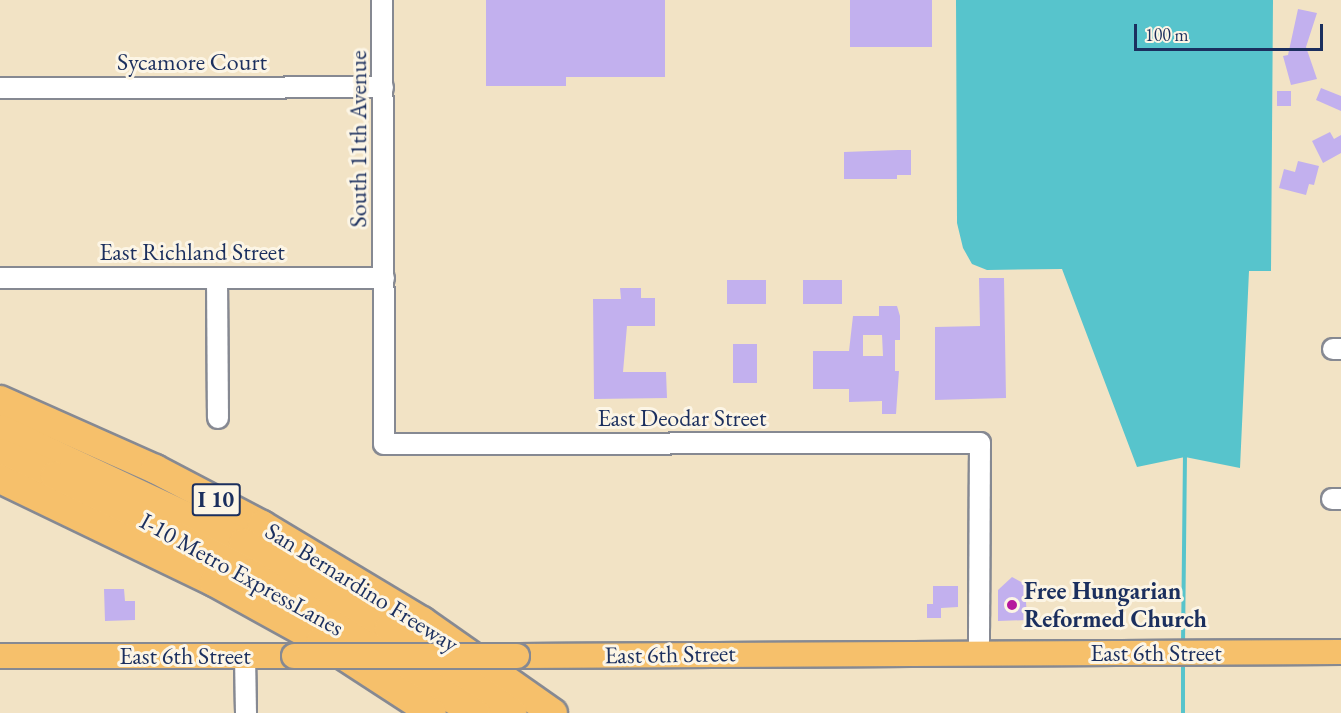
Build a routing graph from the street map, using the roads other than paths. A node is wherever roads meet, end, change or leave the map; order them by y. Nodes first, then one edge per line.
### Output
1 (382, 0) edge
2 (383, 87) junction
3 (0, 88) edge
4 (0, 278) edge
5 (217, 278) junction
6 (384, 278) junction
7 (0, 400) edge
8 (218, 418) dead end
9 (0, 429) edge
10 (384, 444) joint
11 (0, 453) edge
12 (0, 470) edge
13 (0, 479) edge
14 (40, 495) junction
15 (224, 534) junction
16 (356, 579) junction
17 (1341, 652) edge
18 (979, 653) junction
19 (0, 656) edge
20 (244, 656) junction
21 (246, 713) edge
22 (432, 713) edge
23 (475, 713) edge
24 (512, 713) edge
25 (553, 713) edge

1 - 2 street, South 11th Avenue
2 - 3 street, Sycamore Court
2 - 6 street, South 11th Avenue
4 - 5 street, East Richland Street
5 - 6 street, East Richland Street
5 - 8 street
6 - 10 street, South 11th Avenue
7 - 16 highway, San Bernardino Freeway / I 10
9 - 15 highway, I-10 Metro ExpressLanes
10 - 18 street, East Deodar Street
11 - 23 highway, I-10 Metro ExpressLanes
12 - 14 highway
13 - 14 highway
14 - 22 highway
15 - 16 highway
15 - 24 highway, I-10 Metro ExpressLanes
16 - 25 highway, San Bernardino Freeway / I 10
17 - 18 main road, East 6th Street
18 - 20 main road, East 6th Street, bridge
19 - 20 main road, East 6th Street
20 - 21 street

